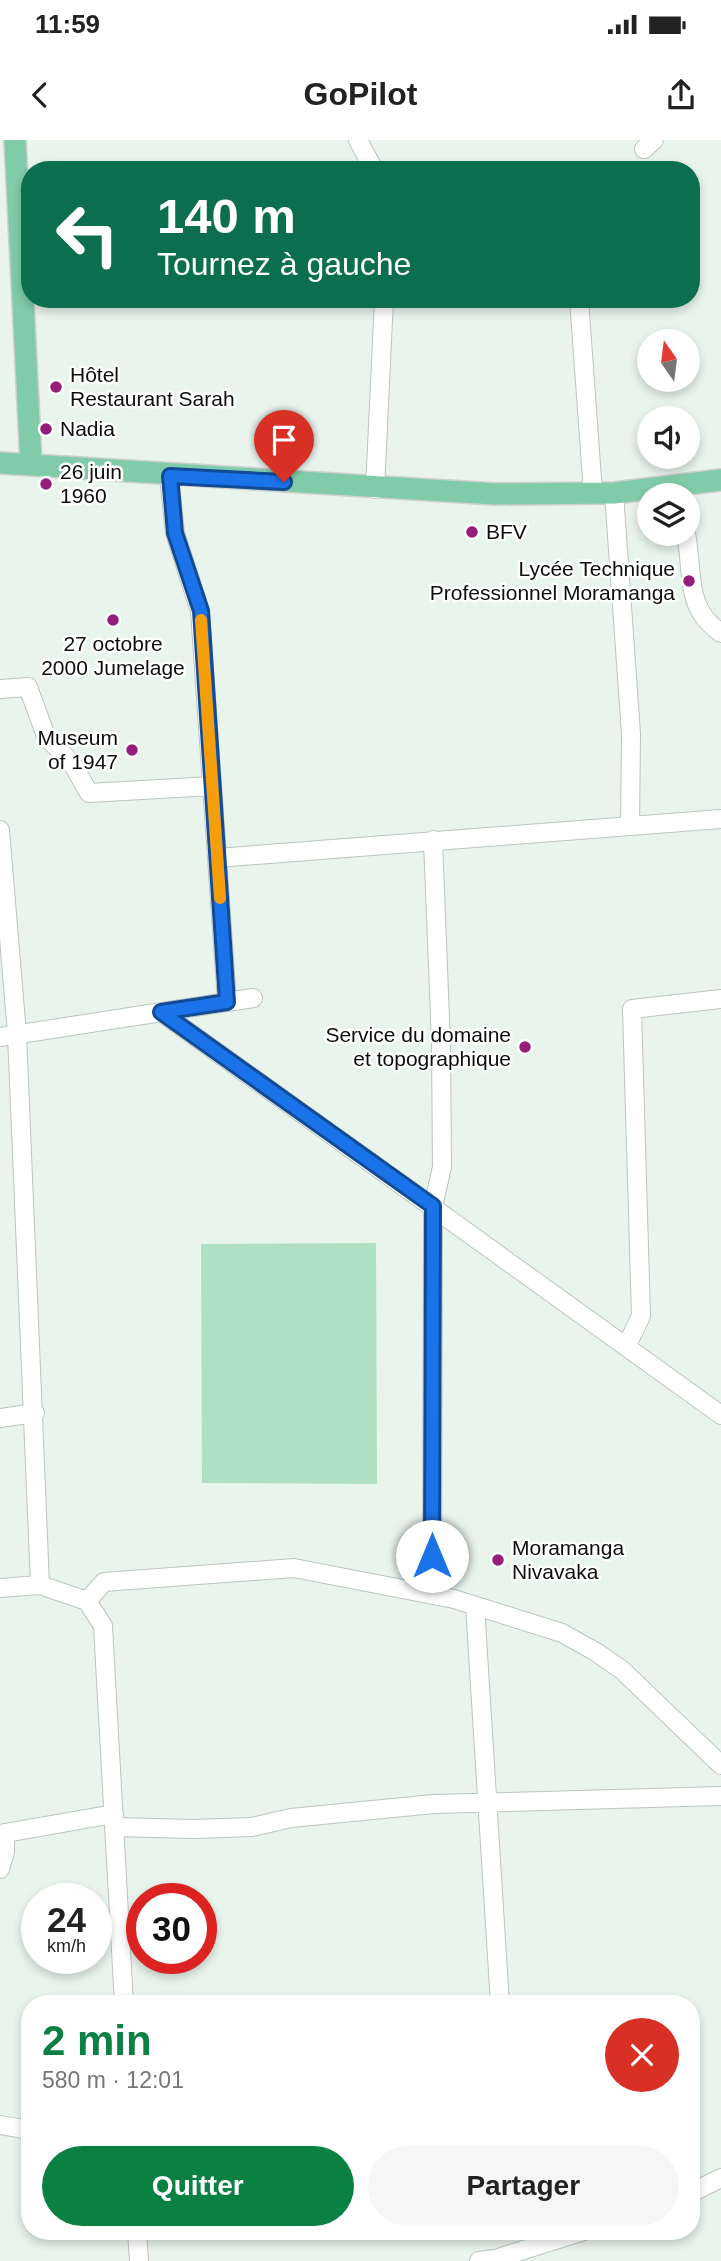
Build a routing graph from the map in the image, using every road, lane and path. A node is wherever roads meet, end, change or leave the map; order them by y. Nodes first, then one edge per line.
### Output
1 (15, 140) edge
2 (358, 140) edge
3 (369, 161) edge
4 (21, 261) edge
5 (23, 308) edge
6 (384, 308) edge
7 (580, 308) edge
8 (0, 463) edge
9 (31, 463) junction
10 (170, 476) junction
11 (721, 480) edge
12 (700, 485) edge
13 (374, 489) junction
14 (637, 492) edge
15 (614, 493) junction
16 (593, 494) junction
17 (688, 546) edge
18 (721, 634) edge
19 (0, 689) edge
20 (212, 786) junction
21 (721, 819) edge
22 (630, 826) junction
23 (0, 830) edge
24 (433, 840) junction
25 (217, 858) junction
26 (253, 998) dead end
27 (721, 999) edge
28 (227, 1002) junction
29 (161, 1012) junction
30 (8, 1036) edge
31 (433, 1206) junction
32 (627, 1345) junction
33 (35, 1413) junction
34 (721, 1415) edge
35 (0, 1418) edge
36 (40, 1585) junction
37 (0, 1588) edge
38 (432, 1595) junction
39 (87, 1601) junction
40 (475, 1606) junction
41 (721, 1765) edge
42 (721, 1796) edge
43 (487, 1804) junction
44 (114, 1821) junction
45 (3, 1833) edge
46 (0, 1869) edge
47 (124, 1995) edge
48 (499, 1995) edge
49 (0, 2124) edge
50 (21, 2128) edge
51 (721, 2178) edge
52 (700, 2188) edge
53 (138, 2240) edge
54 (528, 2240) edge
55 (139, 2261) edge
56 (479, 2261) edge

1 - 4 main road
2 - 3 street
5 - 9 main road
6 - 13 street
7 - 16 street
8 - 9 main road
9 - 10 main road
10 - 13 main road
10 - 20 street
11 - 12 main road
13 - 16 main road
14 - 15 main road
15 - 16 main road
15 - 22 street
17 - 18 street
19 - 20 street
20 - 25 street
21 - 22 street
22 - 24 street
23 - 30 street
24 - 25 street
24 - 31 street
25 - 28 street
26 - 28 street
27 - 32 street
28 - 29 street
29 - 30 street
29 - 31 street
30 - 33 street
31 - 32 street
31 - 38 street
32 - 34 street
33 - 35 street
33 - 36 street
36 - 37 street
36 - 39 street
38 - 39 street
38 - 40 street
39 - 44 street
40 - 41 street
40 - 43 street
42 - 43 street
43 - 44 street
43 - 48 street
44 - 45 street
44 - 47 street
45 - 46 street
49 - 50 street
51 - 52 street
53 - 55 street
54 - 56 street

